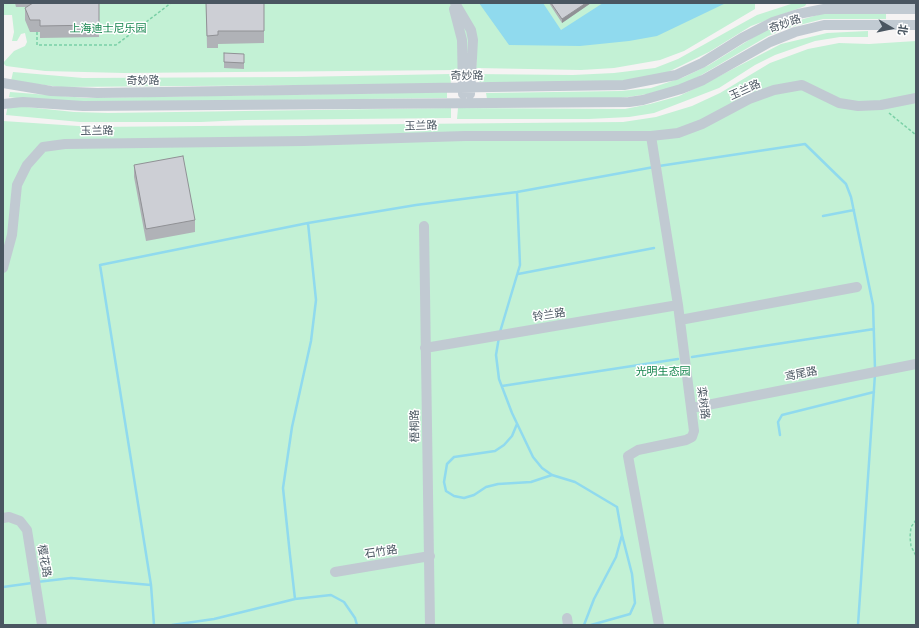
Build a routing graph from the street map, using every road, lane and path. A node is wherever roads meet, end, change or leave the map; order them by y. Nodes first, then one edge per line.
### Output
1 (171, 3) edge
2 (454, 3) edge
3 (817, 7) edge
4 (916, 10) edge
5 (916, 25) edge
6 (37, 32) dead end
7 (3, 83) edge
8 (467, 88) junction
9 (916, 98) edge
10 (467, 102) junction
11 (3, 104) edge
12 (881, 105) junction
13 (916, 135) edge
14 (651, 136) junction
15 (424, 226) dead end
16 (3, 268) edge
17 (858, 287) dead end
18 (678, 305) junction
19 (680, 320) junction
20 (425, 348) junction
21 (916, 364) edge
22 (692, 408) junction
23 (3, 518) edge
24 (916, 520) edge
25 (430, 556) junction
26 (916, 556) edge
27 (335, 572) dead end
28 (42, 625) edge
29 (430, 625) edge
30 (659, 625) edge

1 - 6 path
2 - 8 street
3 - 4 street, 奇妙路
3 - 8 street, 奇妙路
5 - 10 street, 奇妙路
7 - 8 street, 奇妙路
8 - 10 street
9 - 12 street, 玉兰路
10 - 11 street, 奇妙路
12 - 13 path
12 - 14 street, 玉兰路
14 - 16 street, 玉兰路
14 - 18 street, 栾树路
15 - 20 street, 梧桐路
17 - 19 street
18 - 19 street, 栾树路
18 - 20 street, 铃兰路
19 - 22 street, 栾树路
20 - 25 street, 梧桐路
21 - 22 street, 鸢尾路
22 - 30 street, 栾树路
23 - 28 street, 樱花路
24 - 26 path
25 - 27 street, 石竹路
25 - 29 street, 梧桐路

